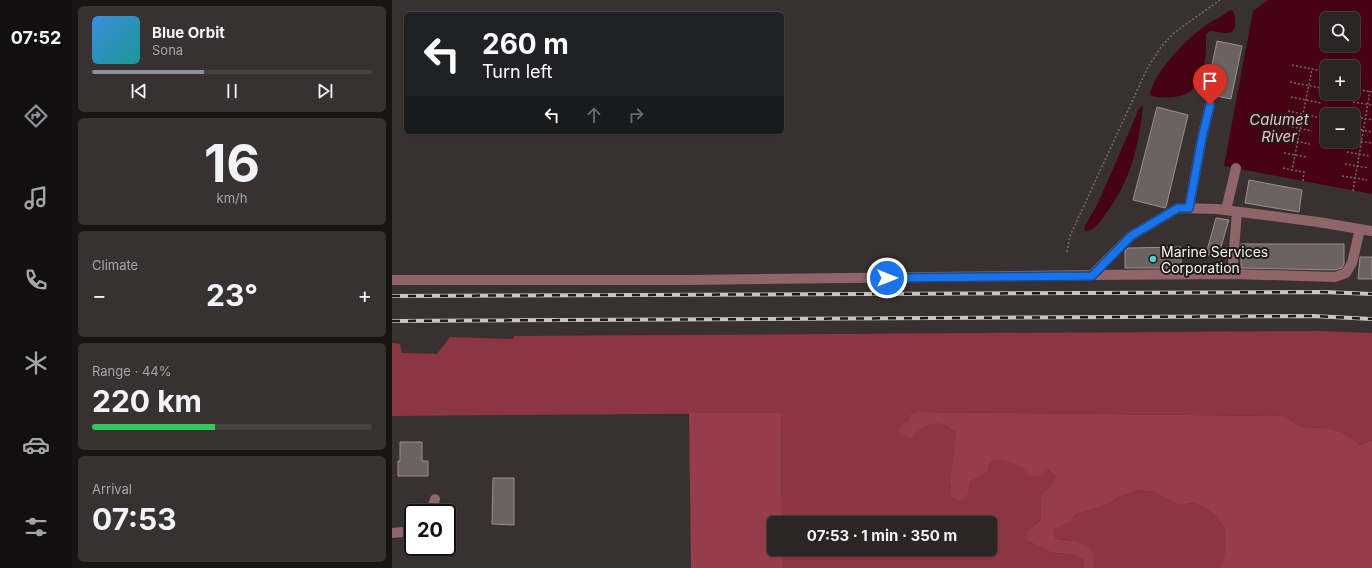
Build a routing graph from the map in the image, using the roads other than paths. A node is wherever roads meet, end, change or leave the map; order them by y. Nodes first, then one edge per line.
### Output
1 (1210, 105) dead end
2 (1236, 168) dead end
3 (1189, 208) junction
4 (1226, 210) junction
5 (1237, 212) junction
6 (1360, 229) junction
7 (1372, 231) edge
8 (1232, 274) junction
9 (1092, 276) junction
10 (392, 280) edge
11 (435, 499) dead end
12 (434, 504) edge
13 (404, 532) edge
14 (392, 533) edge

1 - 3 lane
2 - 4 lane
3 - 4 lane
3 - 9 lane
4 - 5 lane
5 - 6 lane
5 - 8 lane
6 - 7 lane
6 - 8 lane
8 - 9 lane
9 - 10 lane
11 - 12 lane
13 - 14 lane

